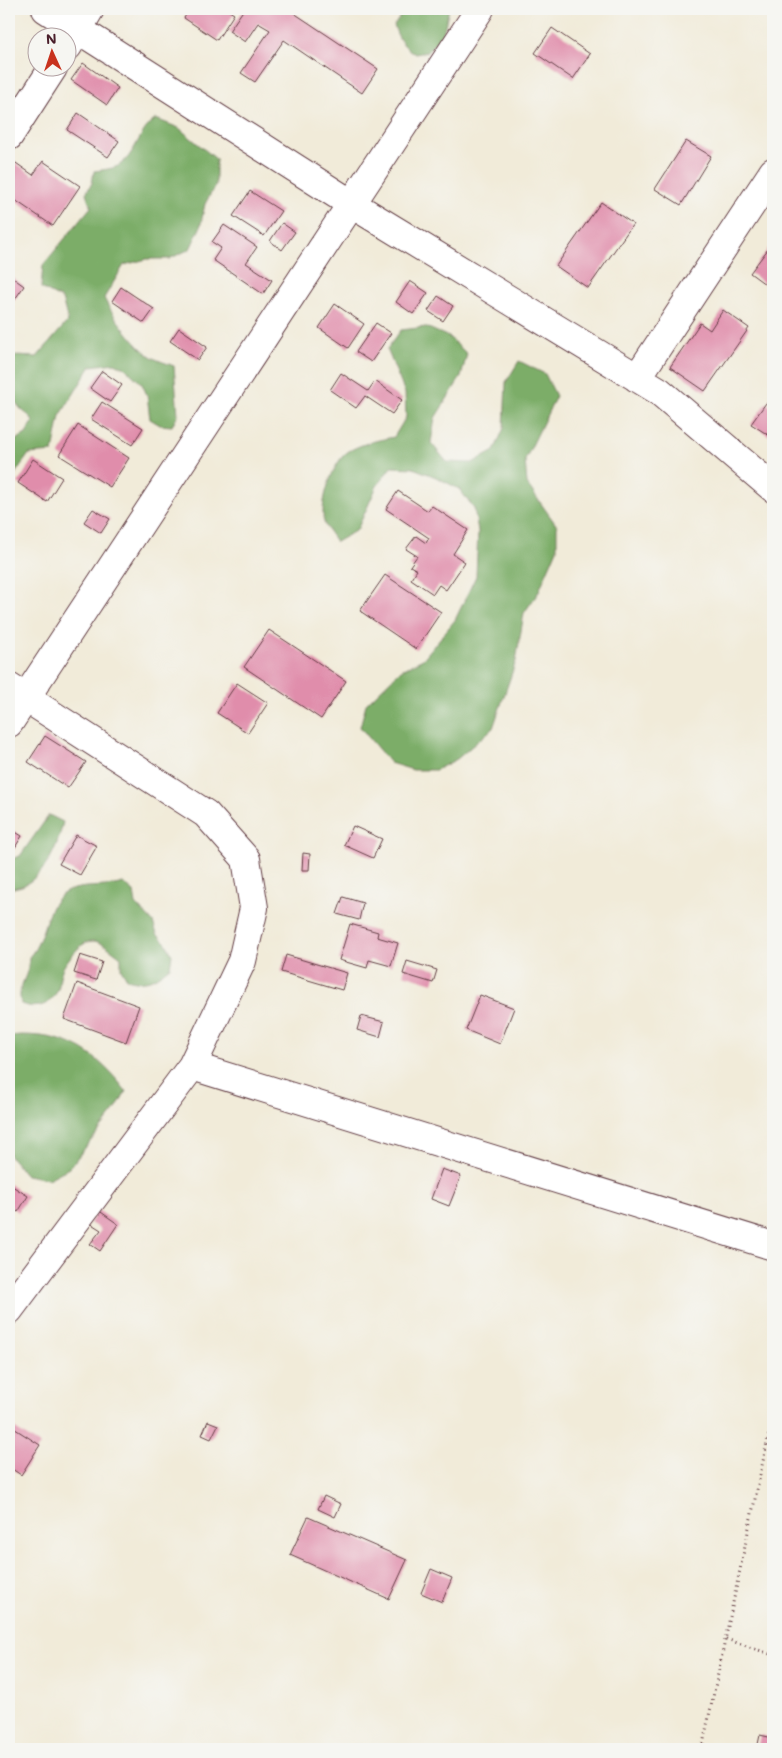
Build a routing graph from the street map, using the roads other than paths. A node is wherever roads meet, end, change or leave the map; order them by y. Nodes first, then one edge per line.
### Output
1 (46, 9) edge
2 (480, 9) edge
3 (79, 28) edge
4 (47, 78) edge
5 (9, 136) edge
6 (773, 172) edge
7 (350, 204) junction
8 (637, 378) junction
9 (773, 488) edge
10 (17, 692) edge
11 (9, 722) edge
12 (192, 1066) junction
13 (773, 1246) edge
14 (9, 1310) edge

1 - 3 street
2 - 7 street
3 - 7 street
4 - 5 street
6 - 8 street
7 - 8 street
7 - 10 street
8 - 9 street
10 - 11 street
10 - 12 street
12 - 13 street
12 - 14 street

